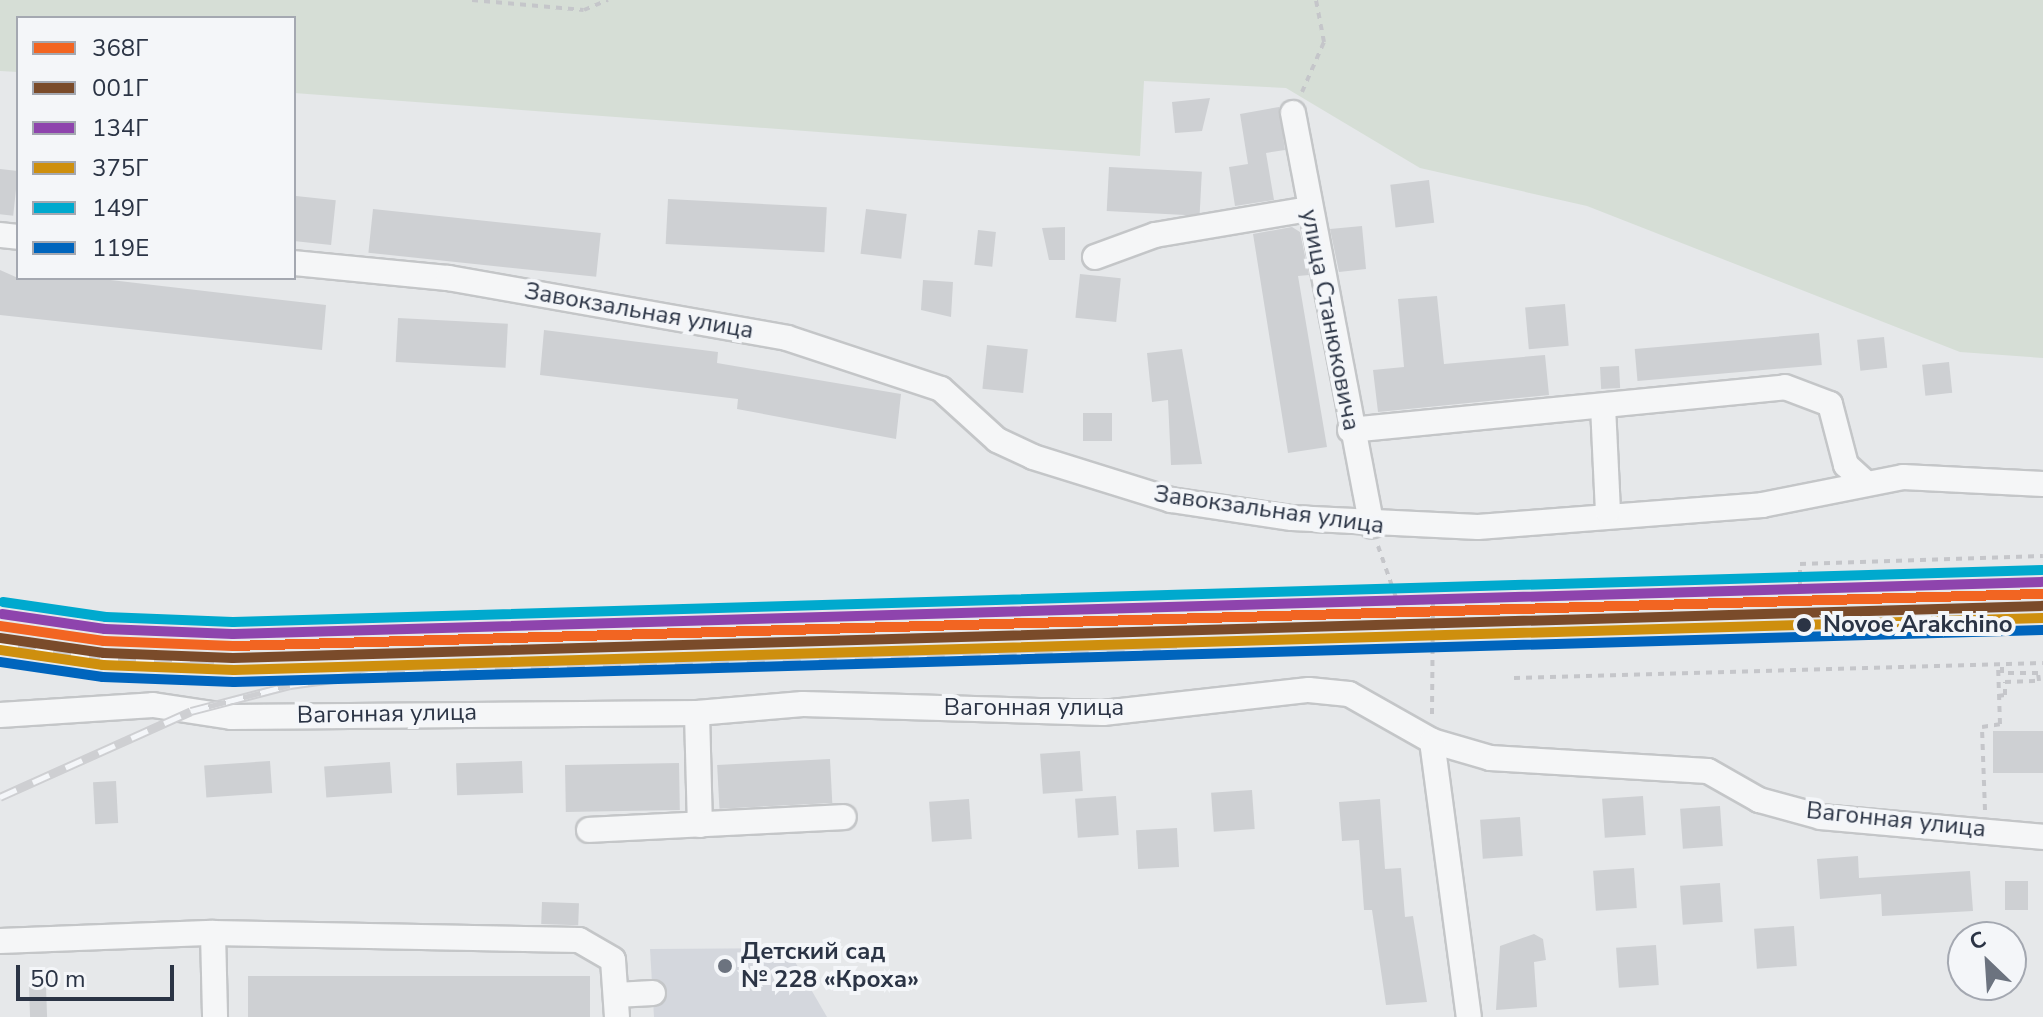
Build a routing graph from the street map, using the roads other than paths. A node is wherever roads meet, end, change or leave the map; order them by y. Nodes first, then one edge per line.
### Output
1 (1293, 113) road end
2 (1309, 209) junction
3 (1095, 257) dead end
4 (296, 263) edge
5 (1603, 406) junction
6 (1350, 430) junction
7 (1866, 483) junction
8 (2043, 484) edge
9 (1608, 511) junction
10 (1372, 526) junction
11 (697, 713) junction
12 (0, 715) edge
13 (1432, 741) junction
14 (844, 817) dead end
15 (700, 825) junction
16 (589, 830) dead end
17 (2043, 837) edge
18 (213, 933) junction
19 (0, 941) edge
20 (653, 993) dead end
21 (616, 1006) edge
22 (215, 1017) edge
23 (1469, 1017) edge

1 - 2 street, улица Станюковича
2 - 3 street
2 - 6 street, улица Станюковича
4 - 10 street, Завокзальная улица
5 - 6 street
5 - 7 street
5 - 9 street
6 - 10 street, улица Станюковича
7 - 8 street, Завокзальная улица
7 - 9 street, Завокзальная улица
9 - 10 street, Завокзальная улица
11 - 12 street, Вагонная улица
11 - 13 street, Вагонная улица
11 - 15 street
13 - 17 street, Вагонная улица
13 - 23 street
14 - 15 street
15 - 16 street
18 - 19 street
18 - 21 street
18 - 22 street
20 - 21 street

